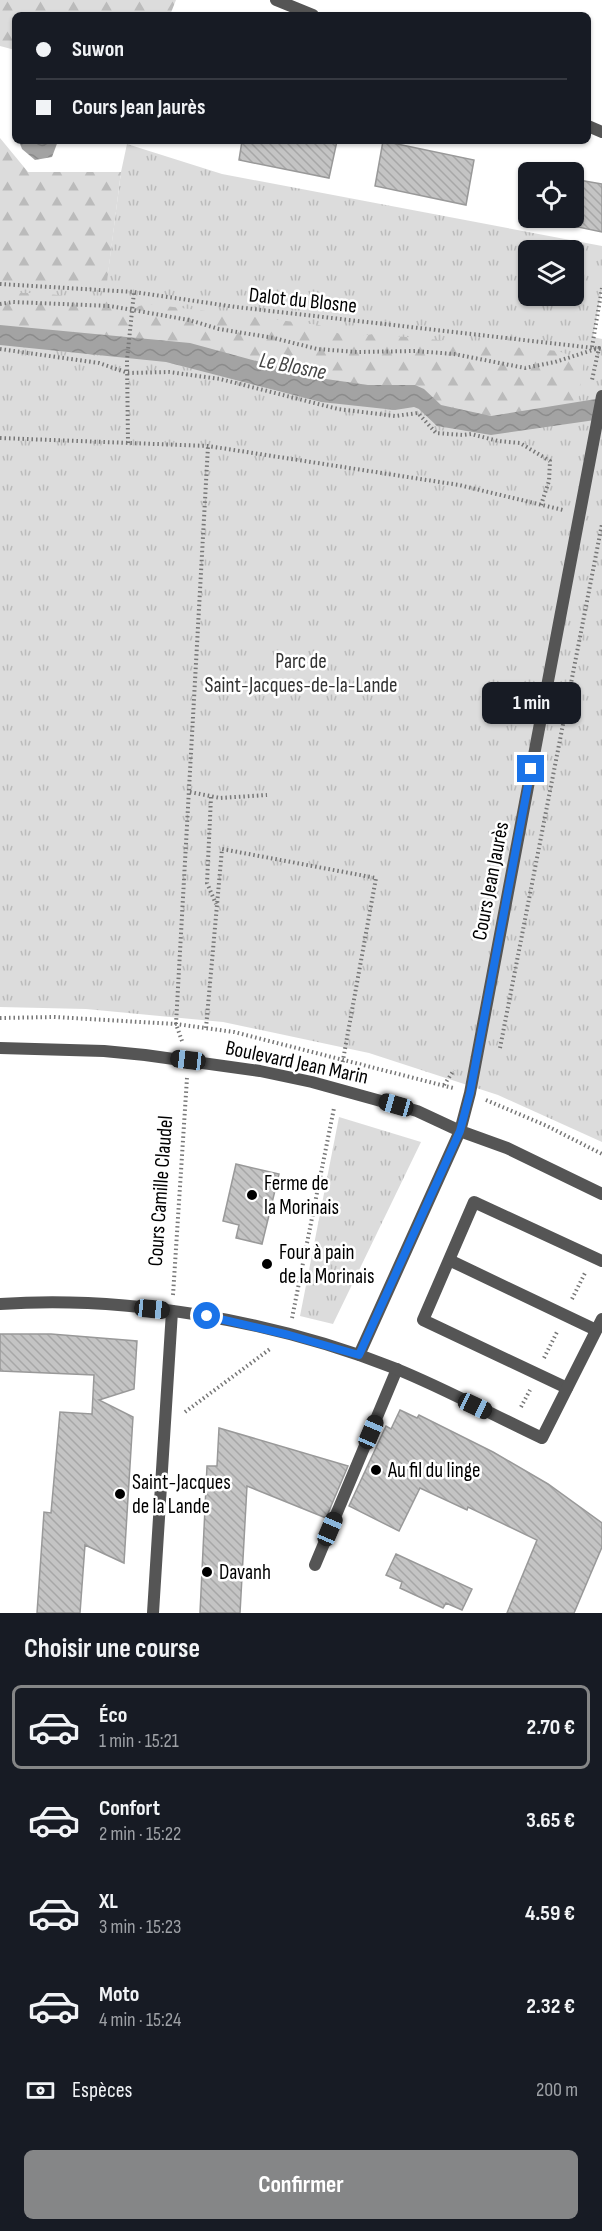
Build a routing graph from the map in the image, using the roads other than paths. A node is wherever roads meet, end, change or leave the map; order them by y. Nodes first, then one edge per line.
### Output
1 (276, 0) edge
2 (306, 12) edge
3 (602, 396) edge
4 (0, 1048) edge
5 (460, 1131) junction
6 (602, 1194) edge
7 (449, 1260) junction
8 (602, 1261) edge
9 (0, 1304) edge
10 (172, 1311) junction
11 (599, 1324) edge
12 (359, 1355) junction
13 (397, 1369) junction
14 (567, 1388) junction
15 (315, 1565) dead end
16 (153, 1613) edge

1 - 2 street
3 - 5 street, Cours Jean Jaurès
4 - 5 street, Boulevard Jean Marin
5 - 6 street, Boulevard Jean Marin
5 - 12 street, Cours Jean Jaurès
7 - 8 street
7 - 11 street
7 - 14 street
9 - 10 street
10 - 12 street
10 - 16 street
11 - 14 street
12 - 13 street
13 - 14 street
13 - 15 street

